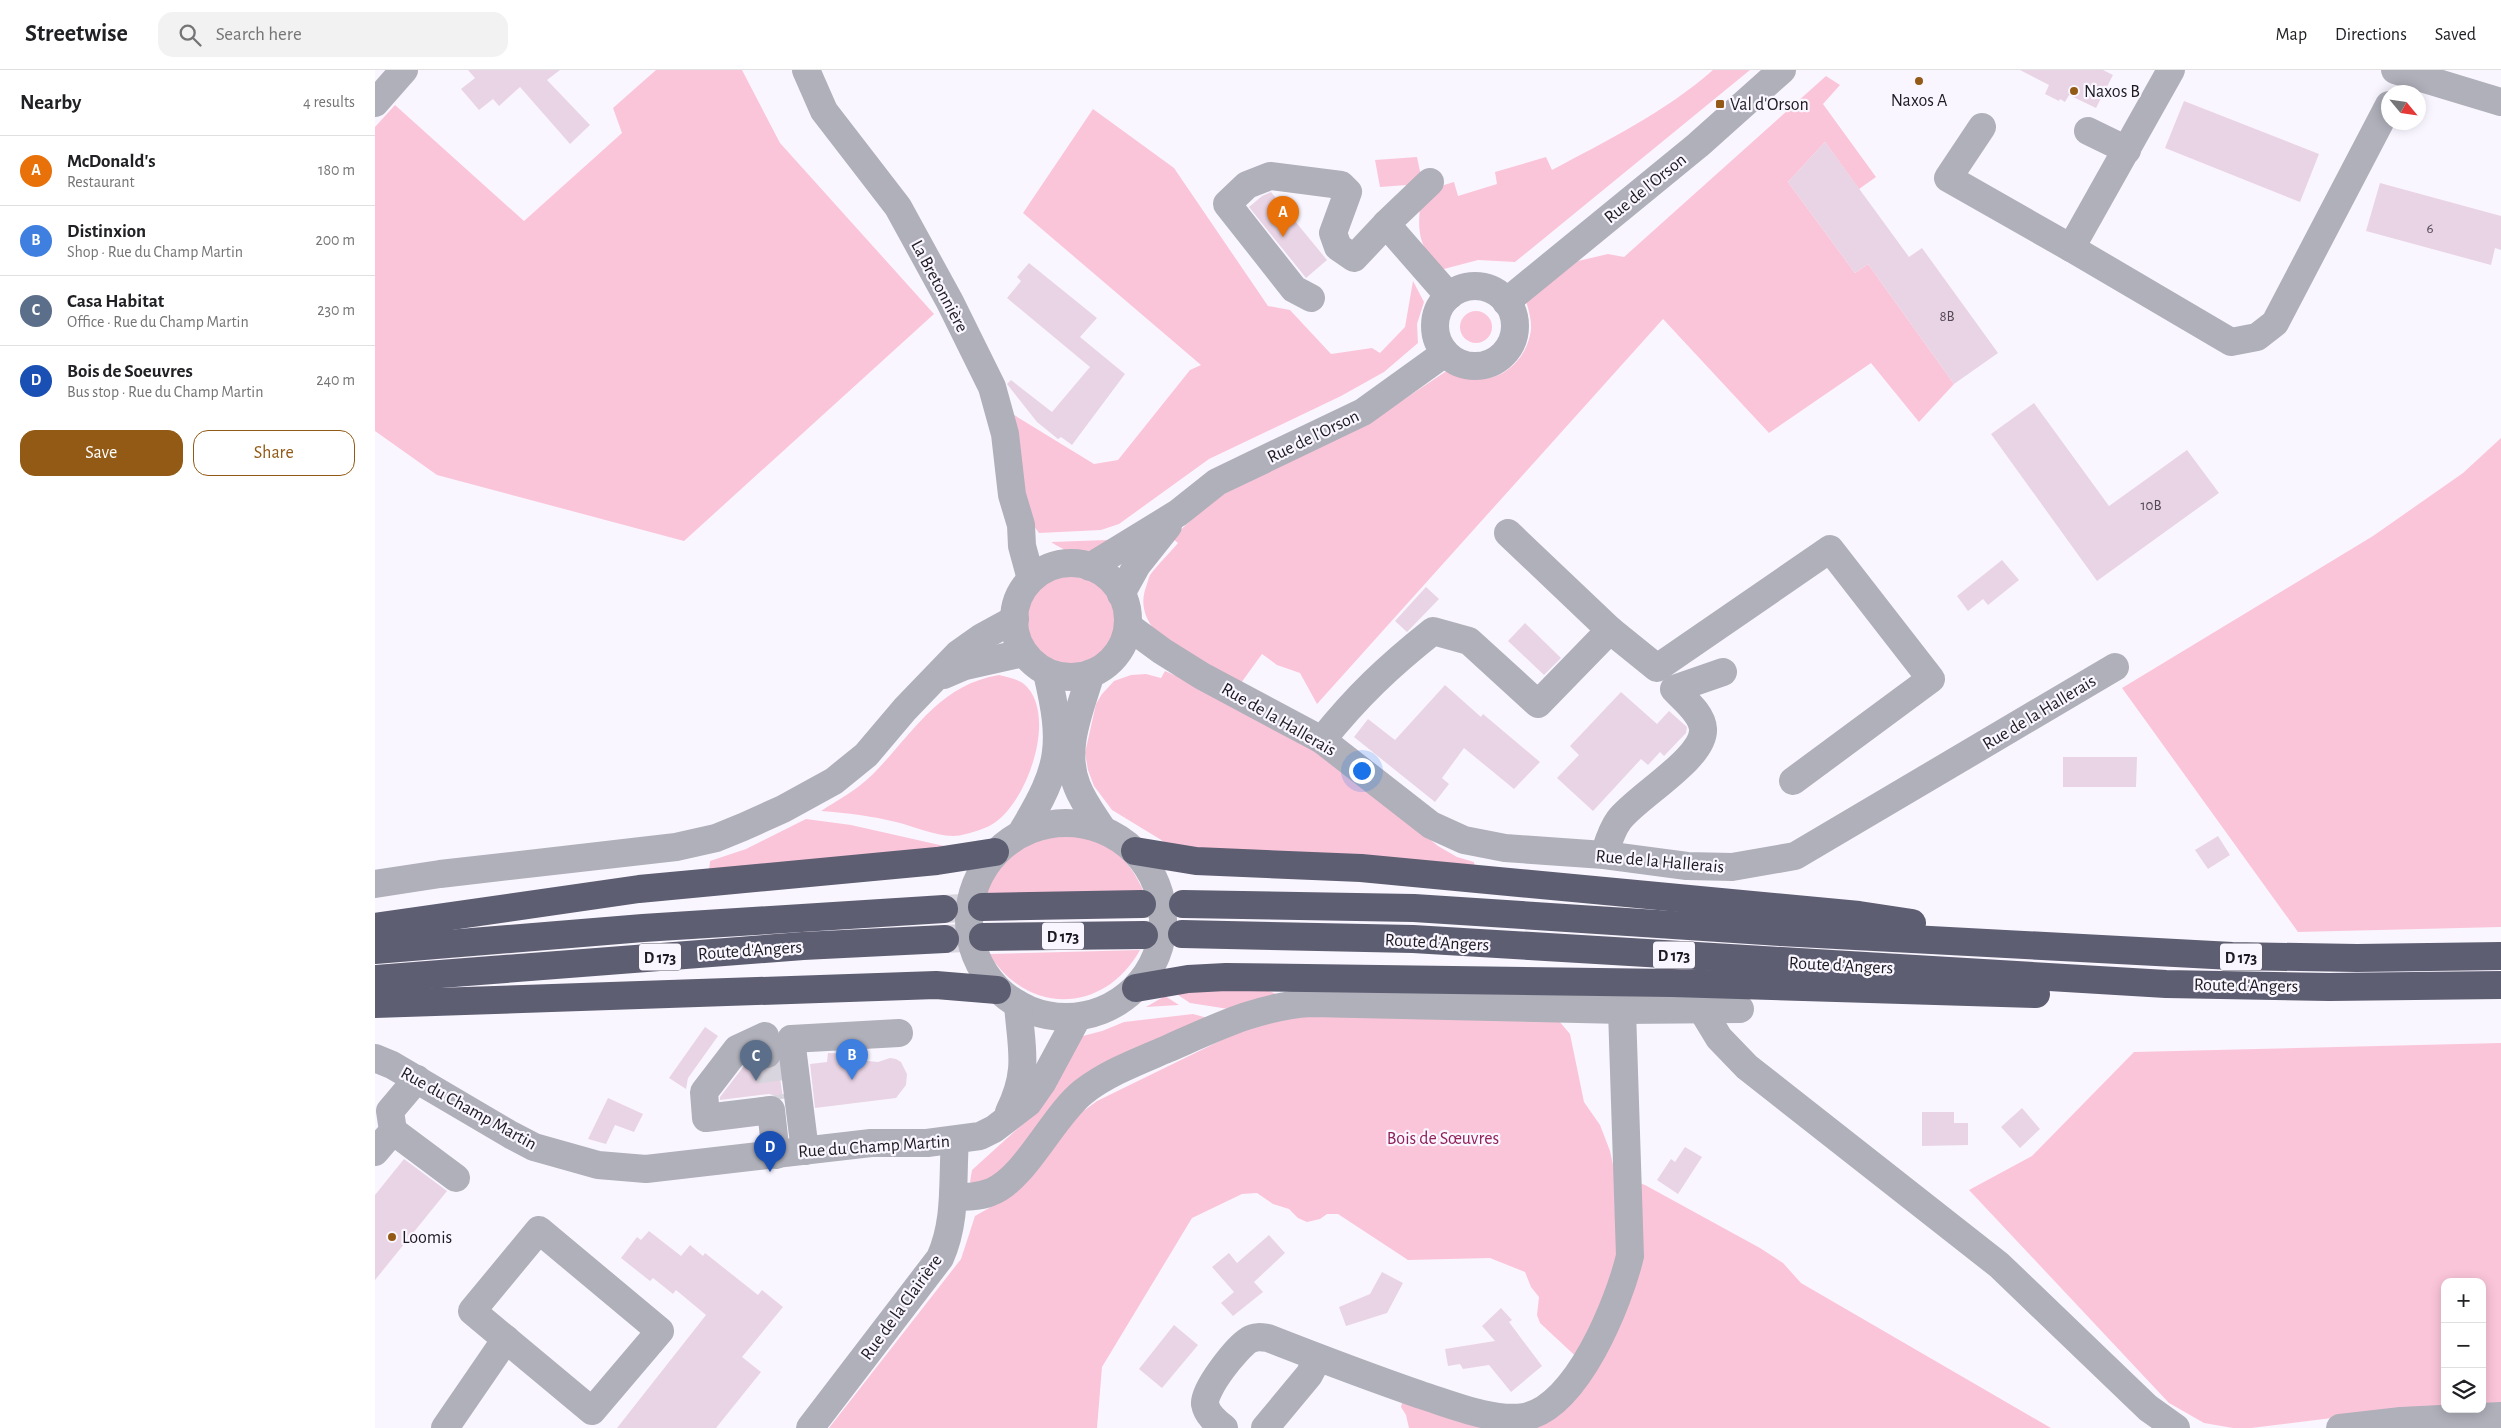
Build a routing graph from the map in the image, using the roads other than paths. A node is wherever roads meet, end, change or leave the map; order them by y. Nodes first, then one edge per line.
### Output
1 (404, 70) edge
2 (805, 70) edge
3 (1782, 70) edge
4 (2171, 70) edge
5 (2400, 77) edge
6 (2501, 102) edge
7 (375, 103) edge
8 (2381, 123) edge
9 (1982, 127) dead end
10 (2088, 131) dead end
11 (2127, 150) junction
12 (1422, 189) dead end
13 (1385, 224) junction
14 (2071, 248) junction
15 (1449, 296) junction
16 (1311, 298) dead end
17 (1506, 302) junction
18 (1445, 353) junction
19 (1178, 513) junction
20 (1021, 525) junction
21 (1507, 533) dead end
22 (1057, 563) junction
23 (1090, 567) junction
24 (1031, 579) junction
25 (1121, 594) junction
26 (1015, 619) junction
27 (1128, 626) junction
28 (1610, 630) junction
29 (1023, 653) junction
30 (1114, 657) junction
31 (2115, 667) dead end
32 (1723, 672) dead end
33 (1047, 673) junction
34 (1091, 674) junction
35 (1202, 676) junction
36 (933, 679) junction
37 (1322, 740) junction
38 (1793, 781) dead end
39 (1023, 830) junction
40 (1103, 830) junction
41 (1135, 851) junction
42 (995, 852) junction
43 (1604, 855) junction
44 (375, 884) edge
45 (1142, 904) tunnel mouth
46 (1183, 904) tunnel mouth
47 (982, 907) tunnel mouth
48 (944, 909) tunnel mouth
49 (375, 927) edge
50 (1182, 934) tunnel mouth
51 (1144, 935) tunnel mouth
52 (983, 937) tunnel mouth
53 (945, 939) tunnel mouth
54 (1981, 942) junction
55 (375, 950) edge
56 (2501, 956) edge
57 (375, 979) edge
58 (2166, 984) junction
59 (2501, 986) edge
60 (1136, 988) junction
61 (1008, 997) junction
62 (375, 1004) edge
63 (1740, 1009) dead end
64 (1622, 1010) junction
65 (1703, 1010) junction
66 (1077, 1018) junction
67 (899, 1033) dead end
68 (767, 1054) tunnel mouth
69 (375, 1058) edge
70 (417, 1080) junction
71 (1005, 1120) junction
72 (393, 1131) junction
73 (955, 1140) junction
74 (805, 1151) junction
75 (375, 1152) edge
76 (776, 1154) junction
77 (456, 1178) dead end
78 (953, 1198) junction
79 (506, 1339) junction
80 (1318, 1358) junction
81 (2501, 1416) edge
82 (445, 1428) edge
83 (810, 1428) edge
84 (1224, 1428) edge
85 (1265, 1428) edge
86 (2176, 1428) edge
87 (2340, 1428) edge

1 - 7 street
2 - 20 street, La Bretonnière
3 - 17 street, Rue de l'Orson
4 - 11 street
5 - 6 street
8 - 14 street
9 - 14 street
10 - 11 street
11 - 14 street
12 - 13 street
13 - 15 street
13 - 16 street
15 - 17 street
15 - 18 street
17 - 18 street
18 - 19 street, Rue de l'Orson
19 - 23 street, Rue de l'Orson
19 - 25 street, Rue de l'Orson
20 - 22 street, La Bretonnière
20 - 24 street, La Bretonnière
21 - 28 street
22 - 23 street
22 - 24 street
23 - 25 street
24 - 26 street
25 - 27 street
26 - 29 street
26 - 36 street
27 - 30 street
27 - 35 street, Rue de la Hallerais
28 - 37 street
28 - 38 street
29 - 33 street
29 - 36 street
30 - 34 street
30 - 35 street, Rue de la Hallerais
31 - 43 street, Rue de la Hallerais
32 - 43 street
33 - 34 street
33 - 39 street
34 - 40 street
35 - 37 street, Rue de la Hallerais
36 - 44 street
37 - 43 street, Rue de la Hallerais
39 - 40 street
39 - 42 street
40 - 41 street
41 - 54 highway
41 - 60 street
42 - 49 highway
42 - 61 street
45 - 47 highway, D 173
46 - 54 highway, Route d'Angers / D 173
48 - 55 highway, Route d'Angers / D 173
50 - 58 highway, Route d'Angers / D 173
51 - 52 highway, D 173
53 - 57 highway, Route d'Angers / D 173
54 - 56 highway, Route d'Angers / D 173
58 - 59 highway, Route d'Angers / D 173
58 - 60 highway
60 - 66 street
61 - 62 highway
61 - 66 street
61 - 71 street, Rue du Champ Martin
63 - 65 street
64 - 65 street
64 - 78 street
64 - 80 street
65 - 86 street
66 - 71 street, Rue du Champ Martin
67 - 74 street
68 - 76 street
69 - 70 street, Rue du Champ Martin
70 - 72 street
70 - 76 street, Rue du Champ Martin
71 - 73 street, Rue du Champ Martin
72 - 75 street
72 - 77 street
73 - 74 street, Rue du Champ Martin
73 - 78 street, Rue de la Clairière
74 - 76 street, Rue du Champ Martin
78 - 83 street, Rue de la Clairière
79 - 79 street
79 - 82 street
80 - 84 street
80 - 85 street
81 - 87 street

